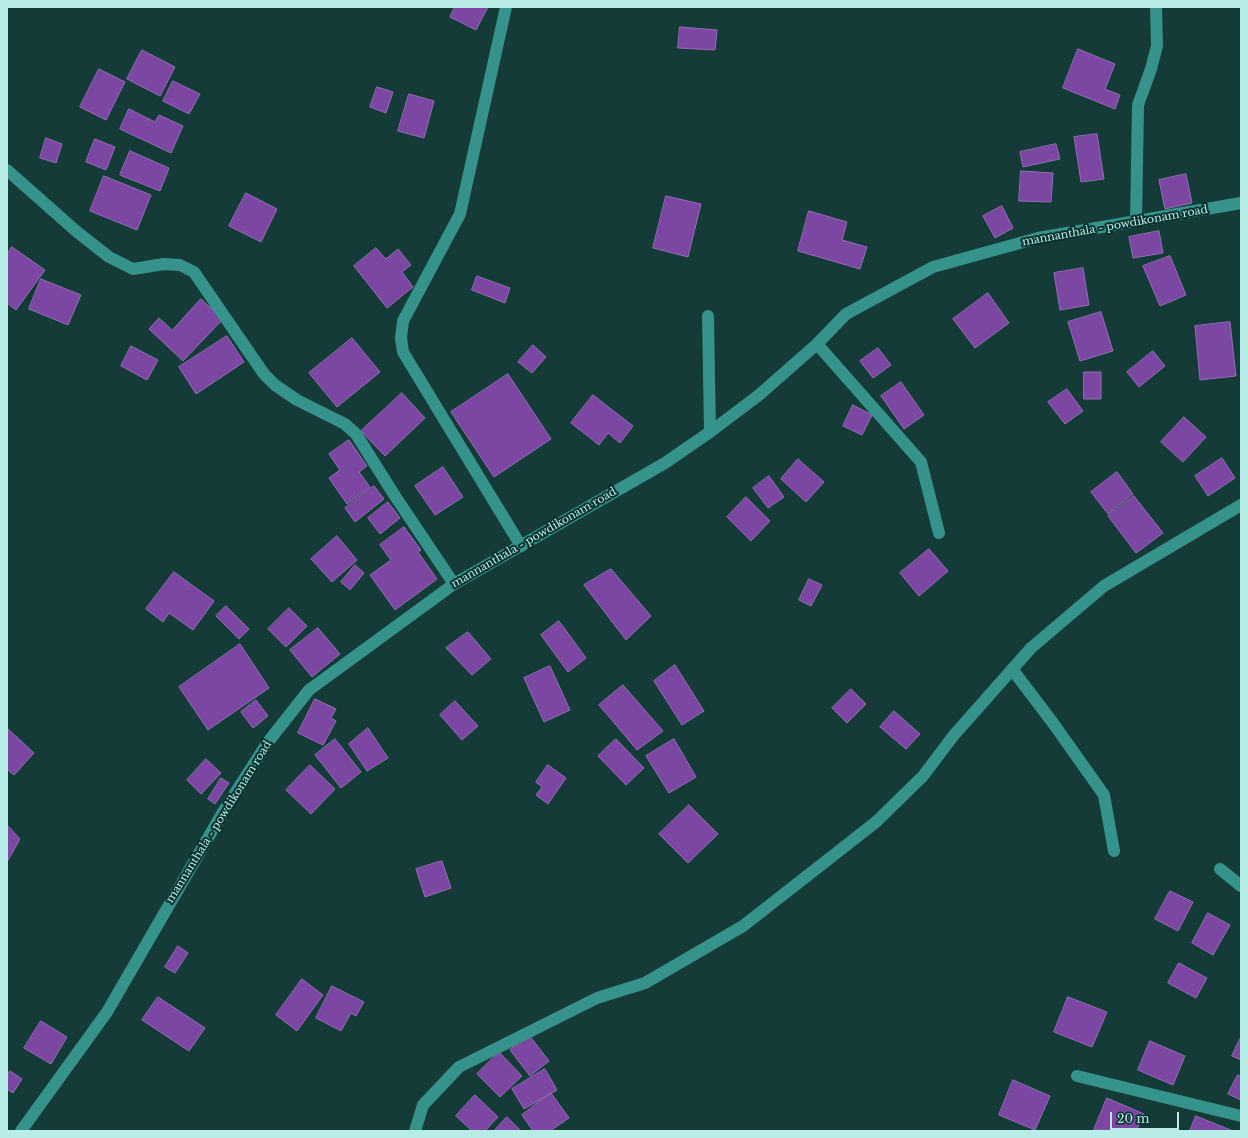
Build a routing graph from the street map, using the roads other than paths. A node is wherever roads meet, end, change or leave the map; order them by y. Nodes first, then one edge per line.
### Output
1 (506, 7) edge
2 (1156, 7) edge
3 (7, 170) edge
4 (1241, 203) edge
5 (1136, 221) junction
6 (708, 316) dead end
7 (817, 344) junction
8 (710, 432) junction
9 (1241, 505) edge
10 (939, 533) dead end
11 (521, 546) junction
12 (454, 584) junction
13 (1012, 669) junction
14 (1114, 851) dead end
15 (1220, 869) dead end
16 (1241, 886) edge
17 (1077, 1076) dead end
18 (1241, 1116) edge
19 (21, 1131) edge
20 (415, 1131) edge

1 - 11 street
2 - 5 street
3 - 12 street
4 - 5 street, mannanthala - powdikonam road
5 - 7 street, mannanthala - powdikonam road
6 - 8 street
7 - 8 street, mannanthala - powdikonam road
7 - 10 street
8 - 11 street, mannanthala - powdikonam road
9 - 13 street
11 - 12 street, mannanthala - powdikonam road
12 - 19 street, mannanthala - powdikonam road
13 - 14 street
13 - 20 street
15 - 16 street
17 - 18 street

